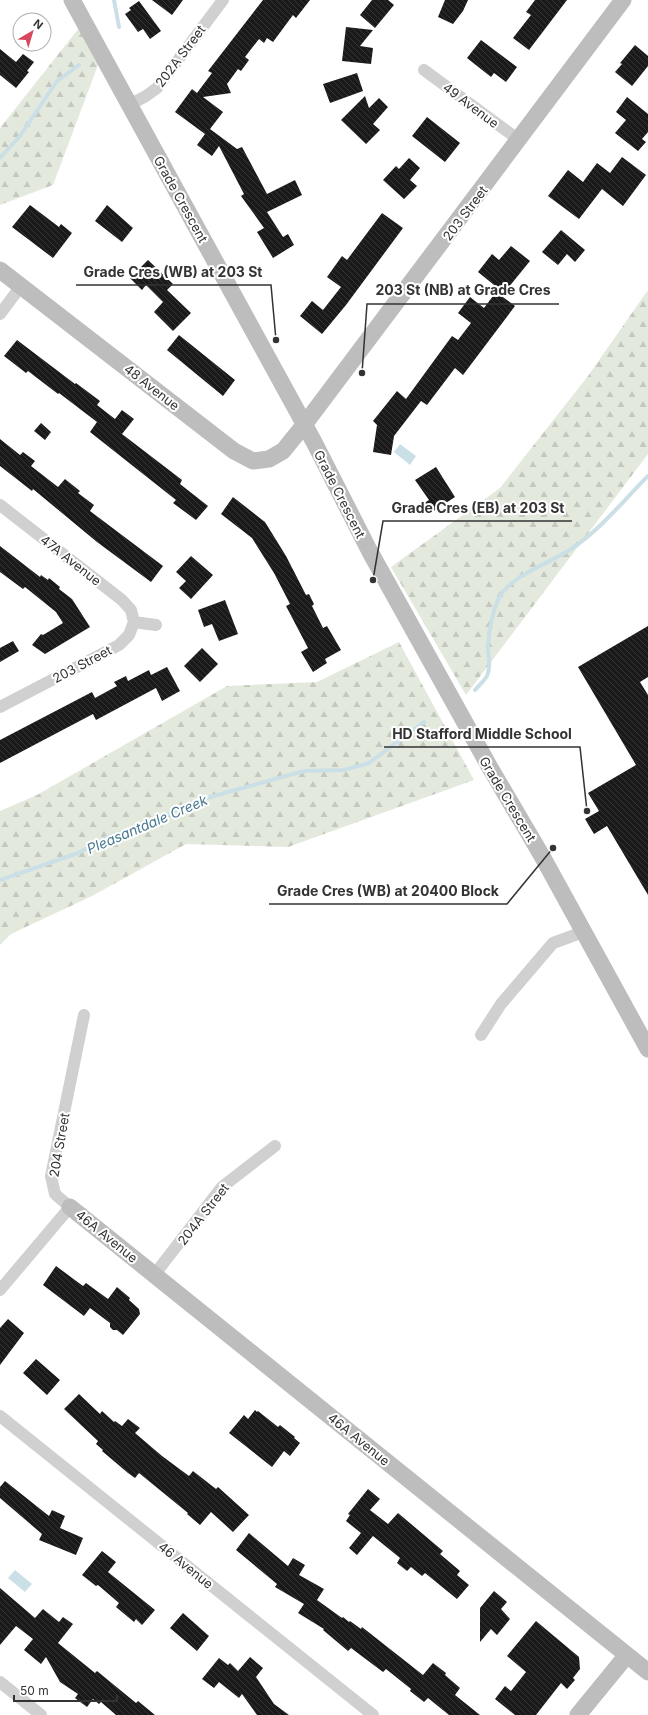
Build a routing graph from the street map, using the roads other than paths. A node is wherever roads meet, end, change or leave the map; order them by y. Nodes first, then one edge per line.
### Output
1 (72, 0) edge
2 (223, 0) edge
3 (623, 0) edge
4 (424, 70) dead end
5 (130, 105) junction
6 (519, 140) junction
7 (0, 270) edge
8 (21, 286) junction
9 (0, 314) edge
10 (304, 425) junction
11 (0, 505) edge
12 (134, 622) junction
13 (156, 626) dead end
14 (0, 707) edge
15 (583, 932) junction
16 (84, 1015) dead end
17 (481, 1035) dead end
18 (648, 1049) edge
19 (276, 1146) dead end
20 (70, 1207) junction
21 (155, 1274) junction
22 (0, 1290) edge
23 (0, 1416) edge
24 (627, 1655) junction
25 (648, 1672) edge
26 (0, 1682) edge
27 (41, 1715) edge
28 (373, 1715) edge
29 (578, 1715) edge

1 - 5 street, Grade Crescent
2 - 5 street, 202A Street
3 - 6 street, 203 Street
4 - 6 street, 49 Avenue
5 - 10 street, Grade Crescent
6 - 10 street, 203 Street
7 - 8 street, 48 Avenue
8 - 9 street
8 - 10 street, 48 Avenue
10 - 15 street, Grade Crescent
11 - 12 street, 47A Avenue
12 - 13 street
12 - 14 street, 203 Street
15 - 17 street
15 - 18 street, Grade Crescent
16 - 20 street, 204 Street
19 - 21 street, 204A Street
20 - 21 street, 46A Avenue
20 - 22 street
21 - 24 street, 46A Avenue
23 - 28 street, 46 Avenue
24 - 25 street, 46A Avenue
24 - 29 street
26 - 27 street

